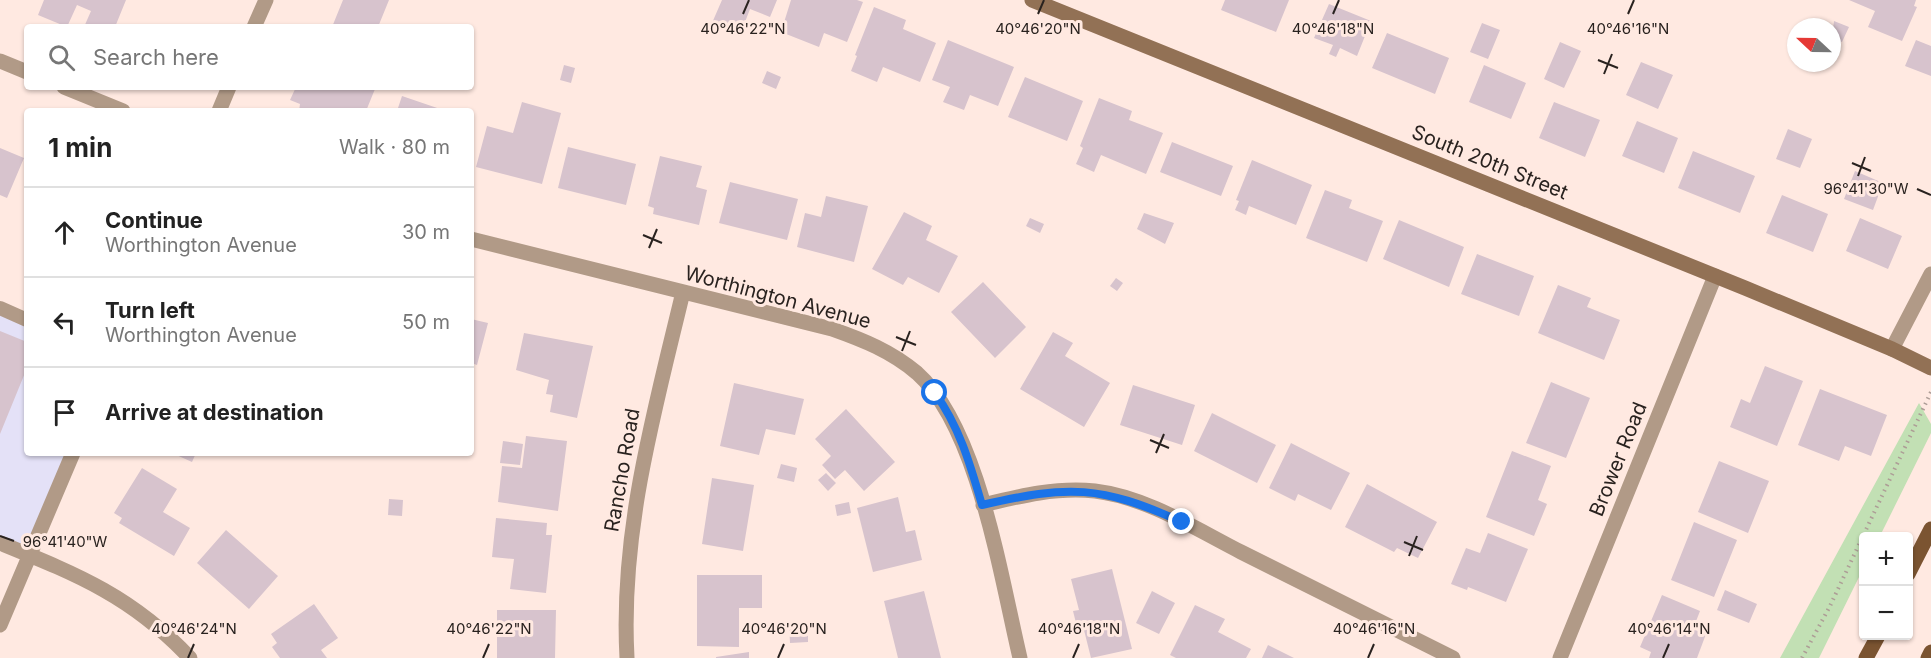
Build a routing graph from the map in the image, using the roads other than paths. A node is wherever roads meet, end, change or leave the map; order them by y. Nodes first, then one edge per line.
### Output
1 (266, 0) edge
2 (1032, 0) edge
3 (255, 24) edge
4 (0, 61) edge
5 (24, 71) edge
6 (71, 90) edge
7 (228, 90) edge
8 (116, 108) edge
9 (220, 108) edge
10 (474, 240) edge
11 (1931, 274) edge
12 (1715, 276) junction
13 (682, 292) junction
14 (0, 308) edge
15 (24, 319) edge
16 (1892, 349) junction
17 (1931, 368) edge
18 (72, 456) edge
19 (982, 505) junction
20 (1931, 529) edge
21 (0, 543) edge
22 (29, 555) junction
23 (1913, 564) edge
24 (0, 625) edge
25 (1876, 640) edge
26 (1931, 652) edge
27 (190, 658) edge
28 (627, 658) edge
29 (1020, 658) edge
30 (1453, 658) edge
31 (1560, 658) edge
32 (1866, 658) edge
33 (1928, 658) edge

1 - 3 street
2 - 12 street, South 20th Street
4 - 5 street
6 - 8 street
7 - 9 street
10 - 13 street, Worthington Avenue
11 - 16 street
12 - 16 street, South 20th Street
12 - 31 street, Brower Road
13 - 19 street, Worthington Avenue
13 - 28 street, Rancho Road
14 - 15 lane
16 - 17 street, South 20th Street
18 - 22 street
19 - 29 street, Worthington Avenue
19 - 30 street
20 - 23 main road
21 - 22 street
22 - 24 street
22 - 27 street
25 - 32 main road
26 - 33 main road

